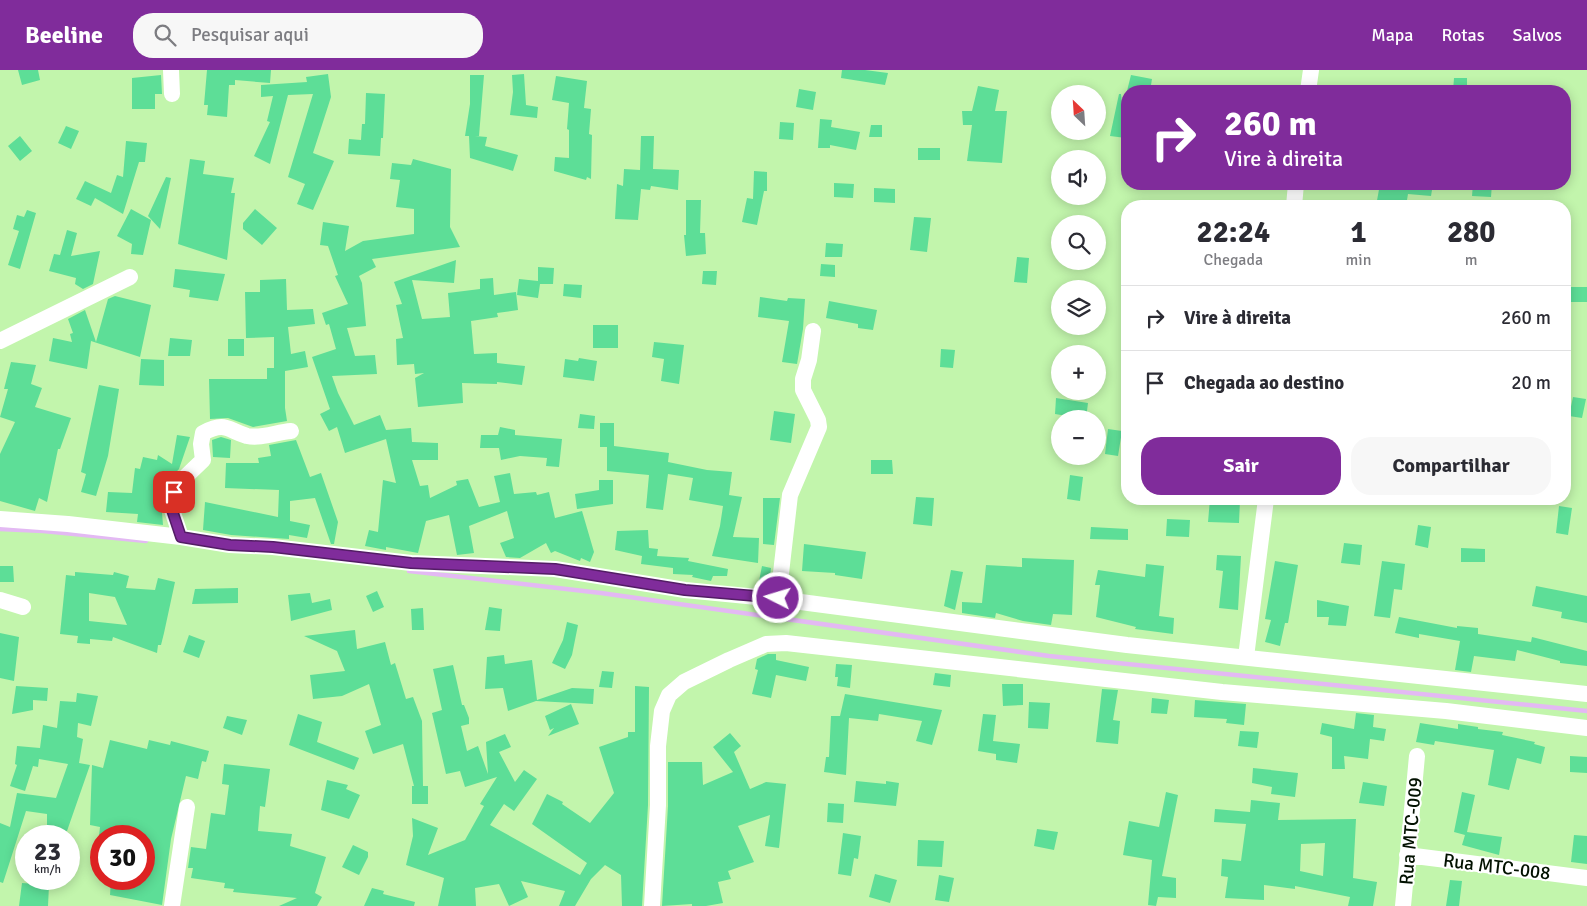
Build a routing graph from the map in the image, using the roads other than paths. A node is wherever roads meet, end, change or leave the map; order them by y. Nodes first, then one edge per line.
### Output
1 (171, 70) edge
2 (1311, 70) edge
3 (1309, 85) edge
4 (172, 94) dead end
5 (130, 277) dead end
6 (813, 331) dead end
7 (0, 342) edge
8 (291, 431) dead end
9 (1265, 505) edge
10 (0, 519) edge
11 (181, 537) junction
12 (778, 598) junction
13 (0, 600) edge
14 (23, 607) dead end
15 (1246, 657) junction
16 (1587, 694) edge
17 (1587, 728) edge
18 (1417, 756) dead end
19 (188, 807) dead end
20 (1407, 855) junction
21 (1587, 878) edge
22 (172, 906) edge
23 (652, 906) edge
24 (1403, 906) edge

1 - 4 street
2 - 3 street
5 - 7 street
6 - 12 street
8 - 11 street
9 - 15 street
10 - 11 street
11 - 12 street
12 - 15 street
13 - 14 street
15 - 16 street
17 - 23 street
18 - 20 street, Rua MTC-009
19 - 22 street
20 - 21 street, Rua MTC-008
20 - 24 street, Rua MTC-009

